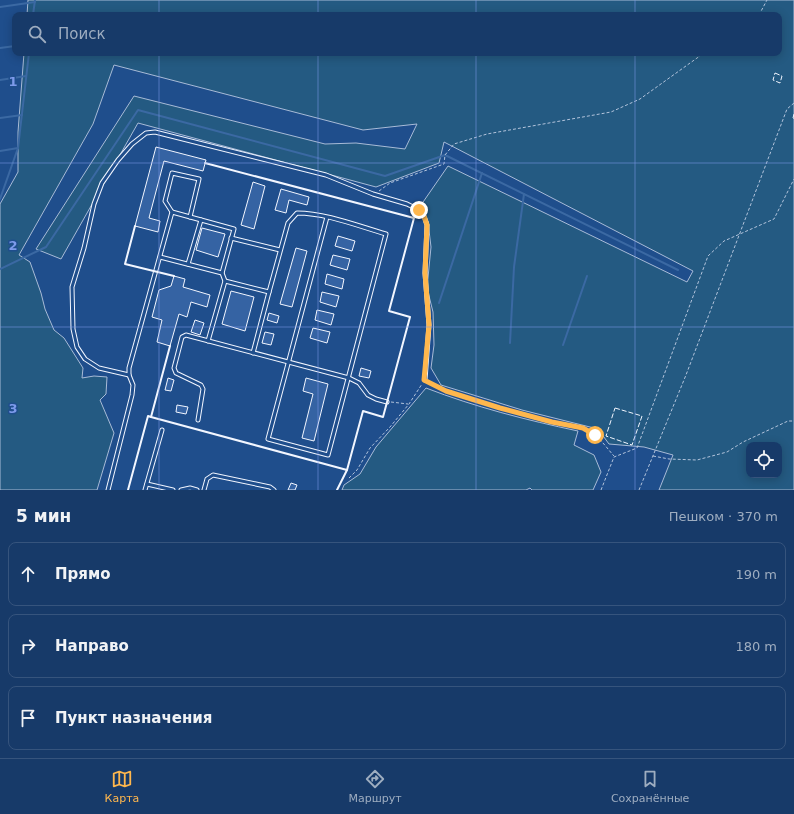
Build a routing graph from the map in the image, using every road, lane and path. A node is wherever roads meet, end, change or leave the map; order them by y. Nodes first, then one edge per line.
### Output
1 (767, 0) edge
2 (761, 12) edge
3 (700, 56) edge
4 (794, 103) edge
5 (794, 179) edge
6 (373, 194) junction
7 (172, 212) junction
8 (190, 217) junction
9 (327, 217) junction
10 (201, 220) junction
11 (740, 234) junction
12 (232, 238) junction
13 (280, 250) junction
14 (160, 257) junction
15 (188, 264) junction
16 (222, 273) junction
17 (225, 281) junction
18 (269, 292) junction
19 (208, 341) junction
20 (253, 353) junction
21 (289, 362) junction
22 (129, 376) junction
23 (348, 378) junction
24 (424, 380) junction
25 (387, 402) joint
26 (409, 404) junction
27 (198, 420) dead end
28 (794, 421) edge
29 (162, 430) dead end
30 (653, 456) junction
31 (614, 457) junction
32 (349, 478) dead end
33 (147, 484) junction
34 (108, 490) edge
35 (145, 490) edge
36 (174, 490) edge
37 (181, 490) edge
38 (197, 490) edge
39 (204, 490) edge
40 (274, 490) edge
41 (601, 490) edge
42 (639, 490) edge

1 - 2 path
3 - 6 path
4 - 11 path
5 - 11 path
6 - 22 lane
6 - 24 lane
7 - 8 lane
7 - 8 lane
7 - 14 lane
8 - 10 lane
9 - 13 lane
9 - 21 lane
9 - 23 lane
10 - 12 lane
10 - 15 lane
11 - 30 path
11 - 31 path
12 - 13 lane
12 - 16 lane
13 - 18 lane
14 - 15 lane
14 - 22 lane
15 - 16 lane
16 - 17 lane
17 - 18 lane
17 - 19 lane
18 - 20 lane
19 - 20 lane
19 - 27 lane
20 - 21 lane
21 - 23 lane
21 - 23 lane
22 - 34 lane
23 - 25 lane
24 - 26 path
24 - 31 path
25 - 26 path
26 - 32 path
28 - 30 path
29 - 33 lane
30 - 42 path
31 - 41 path
33 - 35 lane
33 - 36 lane
37 - 38 lane
39 - 40 lane

